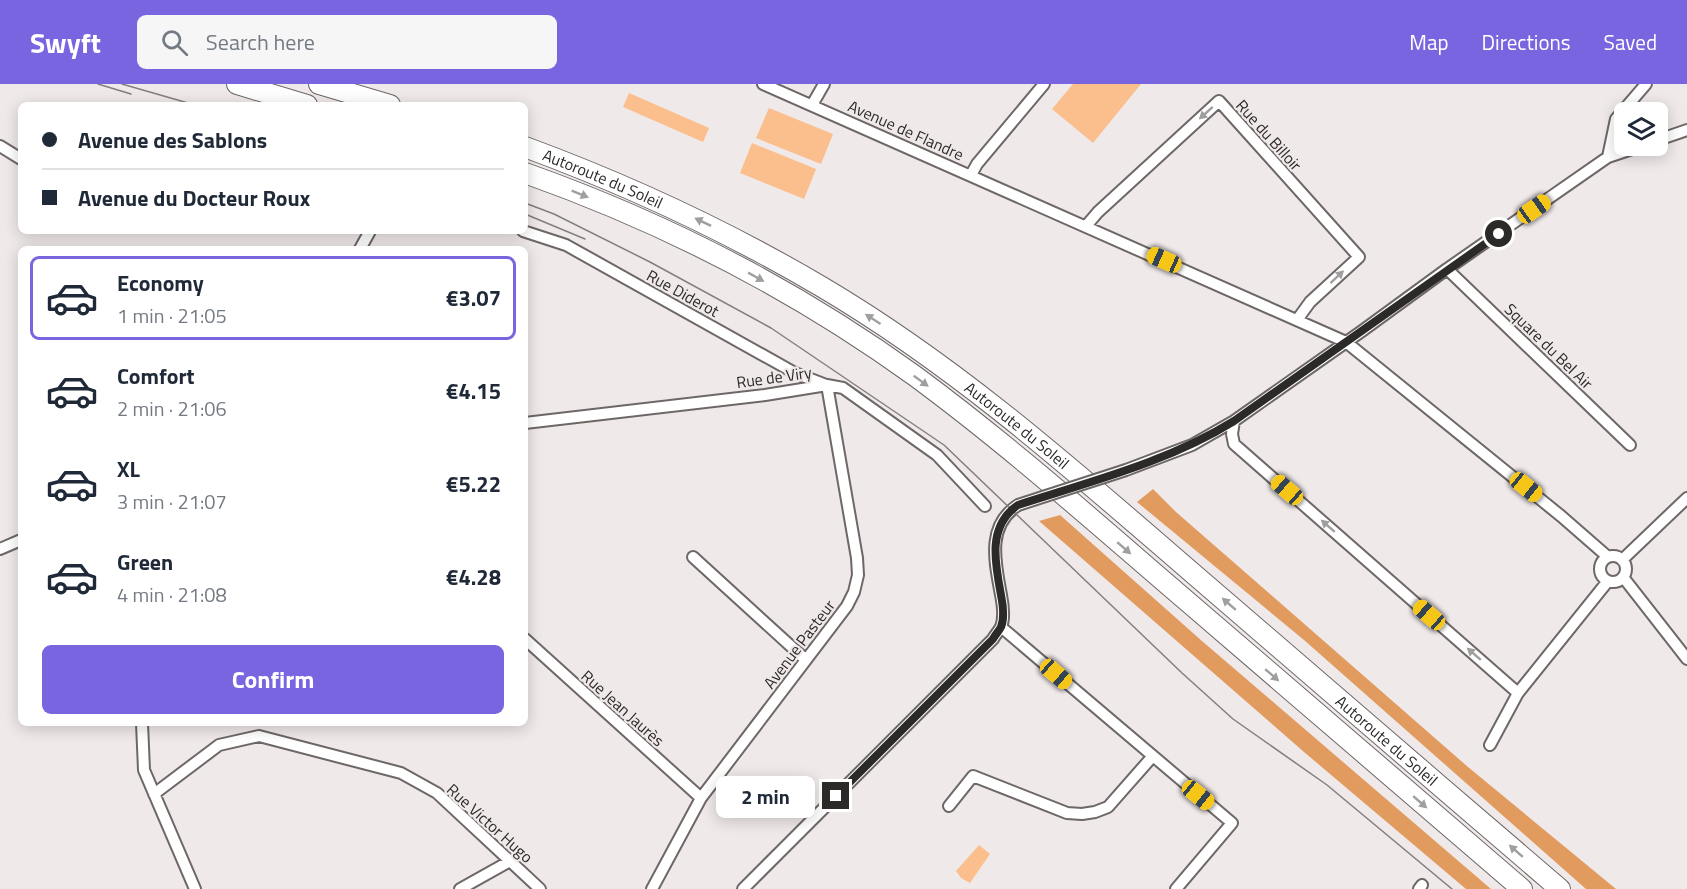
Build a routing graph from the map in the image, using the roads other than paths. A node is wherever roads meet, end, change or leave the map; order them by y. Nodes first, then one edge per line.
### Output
1 (237, 84) edge
2 (319, 84) edge
3 (763, 84) edge
4 (824, 84) edge
5 (1044, 84) edge
6 (1646, 84) edge
7 (297, 102) edge
8 (380, 102) edge
9 (812, 105) junction
10 (1687, 130) edge
11 (1668, 137) edge
12 (0, 146) edge
13 (528, 148) edge
14 (1614, 155) edge
15 (18, 157) edge
16 (1608, 157) junction
17 (528, 174) edge
18 (971, 175) junction
19 (1086, 226) junction
20 (528, 233) edge
21 (1447, 269) junction
22 (1298, 320) junction
23 (1346, 342) junction
24 (827, 385) junction
25 (1234, 421) junction
26 (528, 423) edge
27 (1630, 445) dead end
28 (1687, 498) edge
29 (985, 506) dead end
30 (18, 541) edge
31 (0, 549) edge
32 (693, 558) dead end
33 (1608, 558) junction
34 (1622, 560) junction
35 (1623, 577) junction
36 (1608, 581) junction
37 (1001, 627) junction
38 (528, 642) edge
39 (1687, 659) edge
40 (806, 660) junction
41 (1518, 693) junction
42 (142, 726) edge
43 (1490, 745) dead end
44 (1152, 757) junction
45 (154, 794) junction
46 (701, 798) junction
47 (949, 806) dead end
48 (510, 861) junction
49 (195, 889) edge
50 (460, 889) edge
51 (540, 889) edge
52 (652, 889) edge
53 (743, 889) edge
54 (1176, 889) edge
55 (1522, 889) edge
56 (1560, 889) edge

1 - 7 highway
2 - 8 highway
3 - 9 street, Avenue de Flandre
4 - 9 street
5 - 18 street
6 - 16 street
9 - 18 street, Avenue de Flandre
10 - 11 street
12 - 15 street
56 -> 13 highway, Autoroute du Soleil
14 - 16 street
16 - 21 street
17 -> 55 highway, Autoroute du Soleil
18 - 19 street, Avenue de Flandre
19 - 22 street, Avenue de Flandre
22 -> 19 street, Rue du Billoir
20 - 24 street, Rue Diderot
21 - 23 street
21 - 27 street, Square du Bel Air
22 - 23 street, Avenue de Flandre
23 - 25 street
23 - 33 street, Avenue de Flandre
24 - 26 street, Rue de Viry
24 - 29 street, Rue de Viry
24 - 40 street, Avenue Pasteur
25 - 37 street, bridge
41 -> 25 street
28 - 34 street
30 - 31 street
32 - 40 street
33 - 34 street
33 - 36 street
34 - 35 street
35 - 36 street
35 - 39 street
36 - 41 street
37 - 44 street
37 - 53 street
38 - 46 street, Rue Jean Jaurès
40 - 46 street, Avenue Pasteur
41 - 43 street
42 - 45 street
44 - 47 street
44 - 54 street
45 - 48 street, Rue Victor Hugo
45 - 49 street
46 - 52 street, Avenue Pasteur
48 - 50 street
48 - 51 street, Rue Victor Hugo

